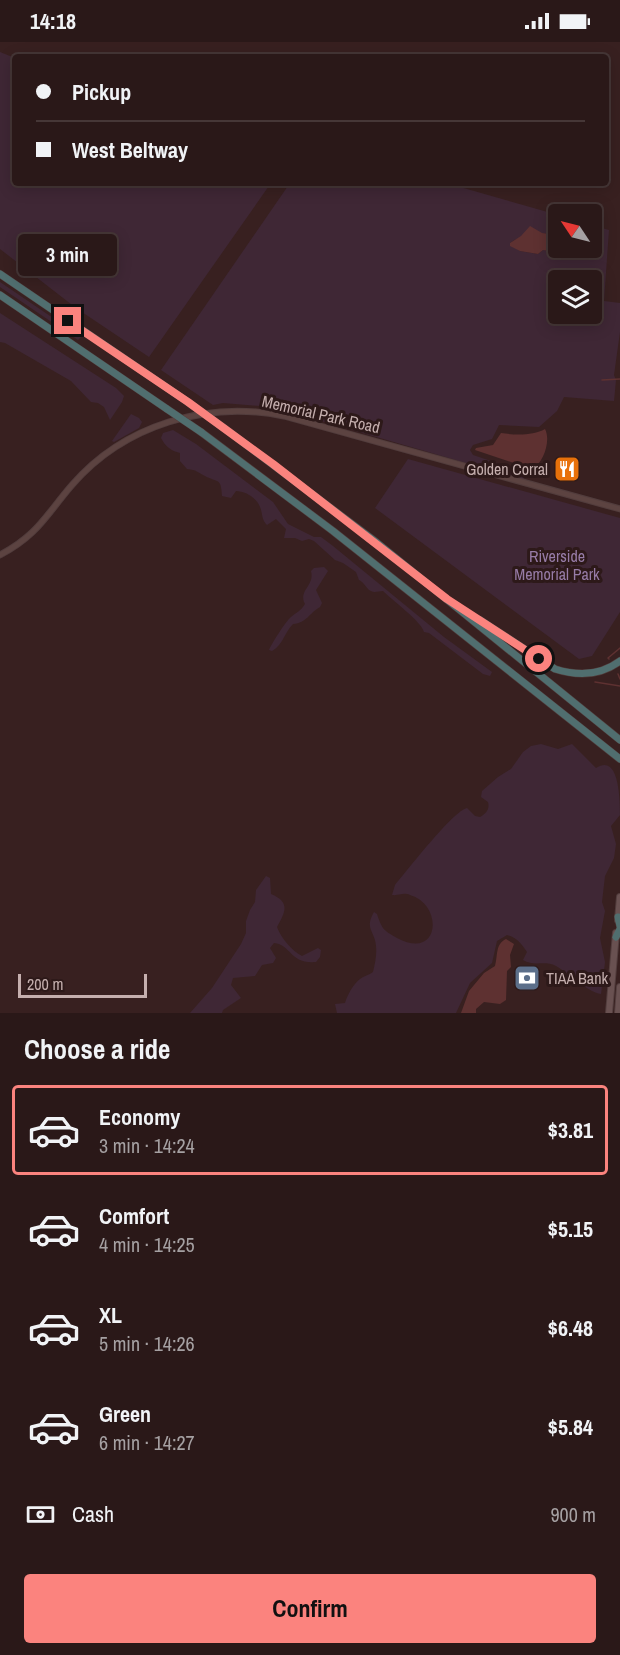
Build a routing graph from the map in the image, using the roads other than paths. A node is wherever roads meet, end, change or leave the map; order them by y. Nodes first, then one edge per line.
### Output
1 (1, 274) edge
2 (0, 297) edge
3 (620, 508) edge
4 (0, 555) edge
5 (447, 599) junction
6 (620, 662) edge
7 (620, 740) edge
8 (619, 758) edge
9 (620, 897) edge
10 (618, 917) junction
11 (620, 927) edge
12 (616, 937) junction
13 (620, 987) edge
14 (609, 1013) edge
15 (618, 1013) edge

1 - 5 highway, bridge
2 - 8 highway, bridge
3 - 4 street, Memorial Park Road
5 - 6 highway
5 - 7 highway
9 - 10 main road
10 - 11 highway
10 - 12 main road
11 - 12 highway
12 - 14 main road
13 - 15 main road

